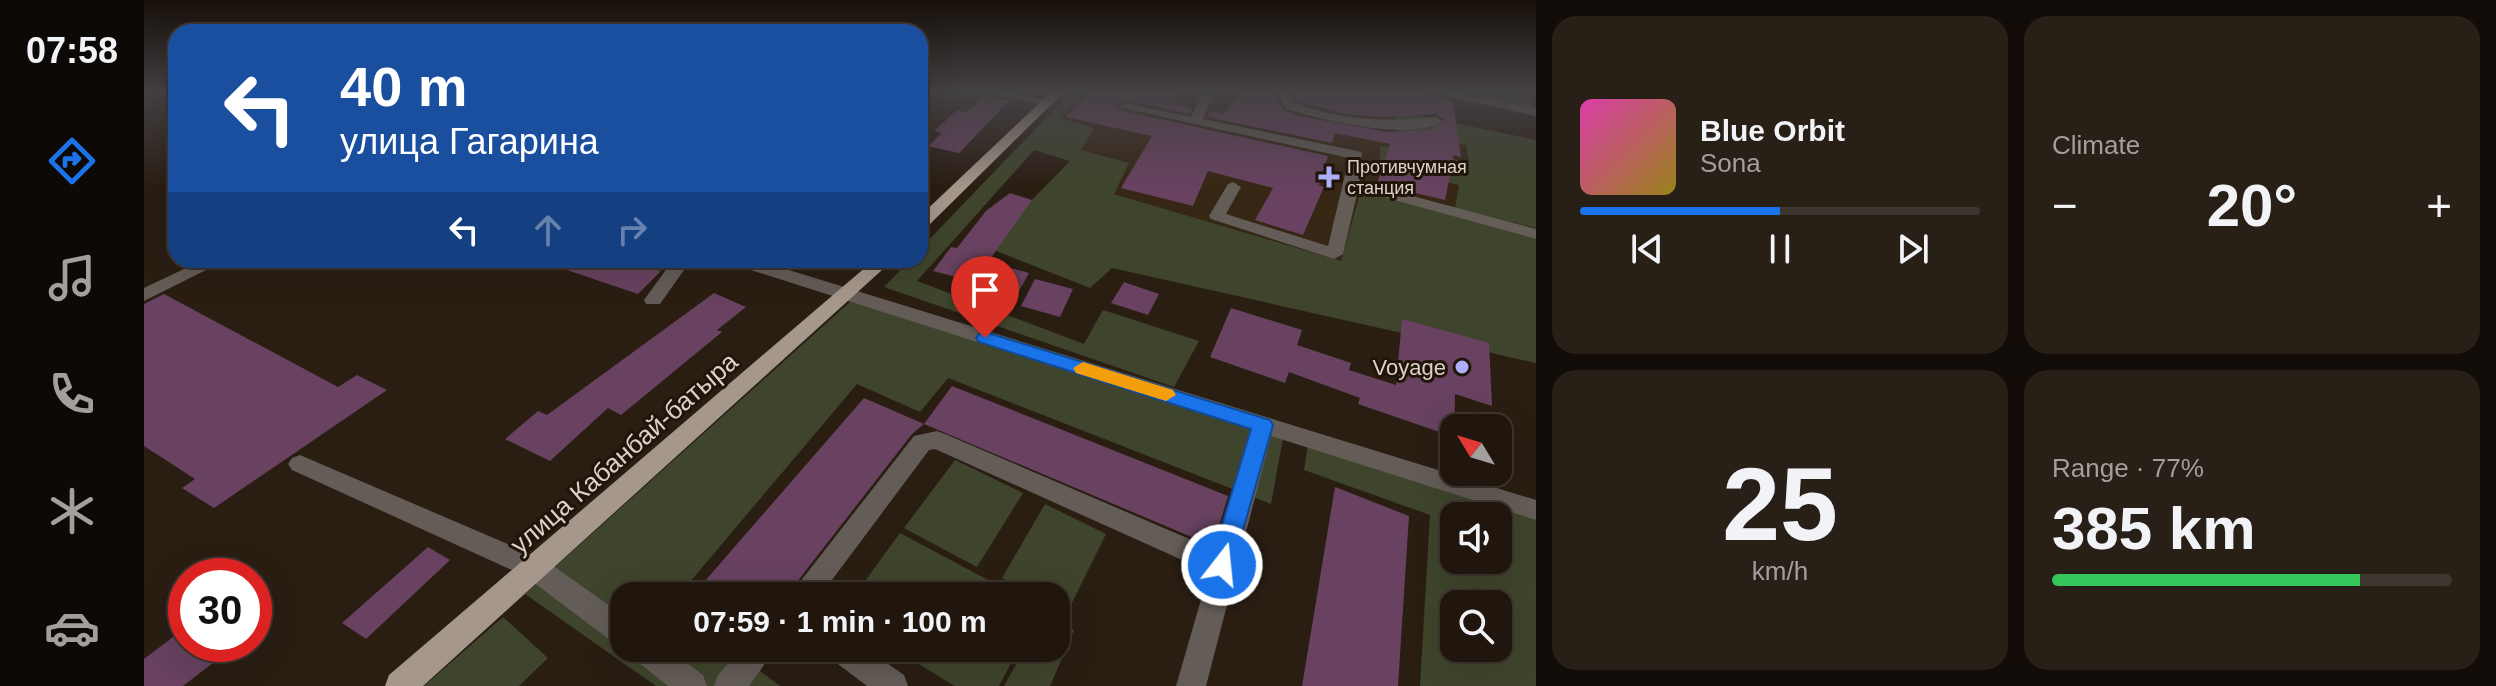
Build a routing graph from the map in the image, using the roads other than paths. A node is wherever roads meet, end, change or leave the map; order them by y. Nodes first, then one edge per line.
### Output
1 (1025, 124) edge
2 (1205, 124) edge
3 (1386, 124) edge
4 (1417, 124) edge
5 (1352, 184) junction
6 (1233, 187) dead end
7 (928, 217) edge
8 (1536, 234) edge
9 (201, 268) edge
10 (676, 268) edge
11 (763, 268) edge
12 (876, 268) edge
13 (144, 295) edge
14 (848, 295) junction
15 (653, 300) dead end
16 (1263, 425) junction
17 (300, 464) dead end
18 (1536, 510) edge
19 (1222, 565) junction
20 (535, 568) junction
21 (814, 582) edge
22 (610, 623) edge
23 (661, 662) edge
24 (749, 662) edge
25 (860, 662) edge
26 (400, 686) edge
27 (692, 686) edge
28 (729, 686) edge
29 (893, 686) edge
30 (1191, 686) edge

1 - 7 main road
2 - 5 street
3 - 4 street
5 - 6 street
5 - 8 street
9 - 13 street
10 - 15 street
11 - 14 street
12 - 14 main road, улица Кабанбай-батыра
14 - 16 street
14 - 20 main road, улица Кабанбай-батыра
16 - 18 street
16 - 19 street
17 - 20 street
19 - 21 street
19 - 30 street
20 - 22 street
20 - 26 main road, улица Кабанбай-батыра
23 - 27 street
24 - 28 street
25 - 29 street

